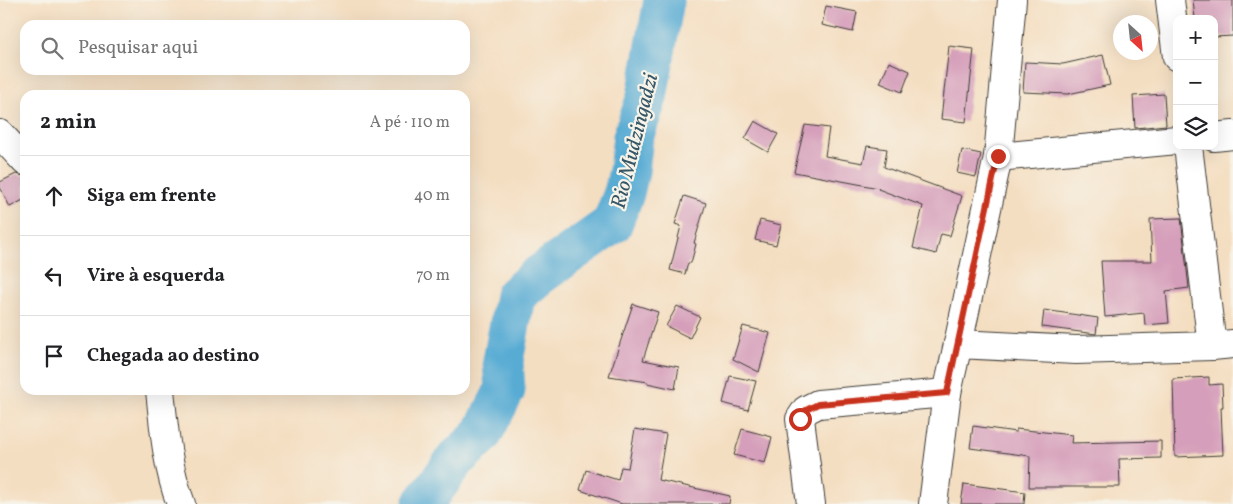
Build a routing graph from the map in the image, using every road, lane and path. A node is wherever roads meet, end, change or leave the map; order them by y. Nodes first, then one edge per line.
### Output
1 (1012, 0) edge
2 (1170, 0) edge
3 (1173, 24) edge
4 (0, 134) edge
5 (1233, 135) edge
6 (1218, 137) edge
7 (1173, 140) edge
8 (1189, 150) edge
9 (20, 156) edge
10 (998, 156) junction
11 (958, 344) junction
12 (1223, 345) edge
13 (947, 393) junction
14 (161, 395) edge
15 (181, 504) edge
16 (811, 504) edge
17 (933, 504) edge

1 - 10 street
2 - 3 street
4 - 9 street
5 - 6 street
7 - 10 street
8 - 12 street
10 - 11 street
11 - 12 street
11 - 13 street
13 - 16 street
13 - 17 street
14 - 15 street

